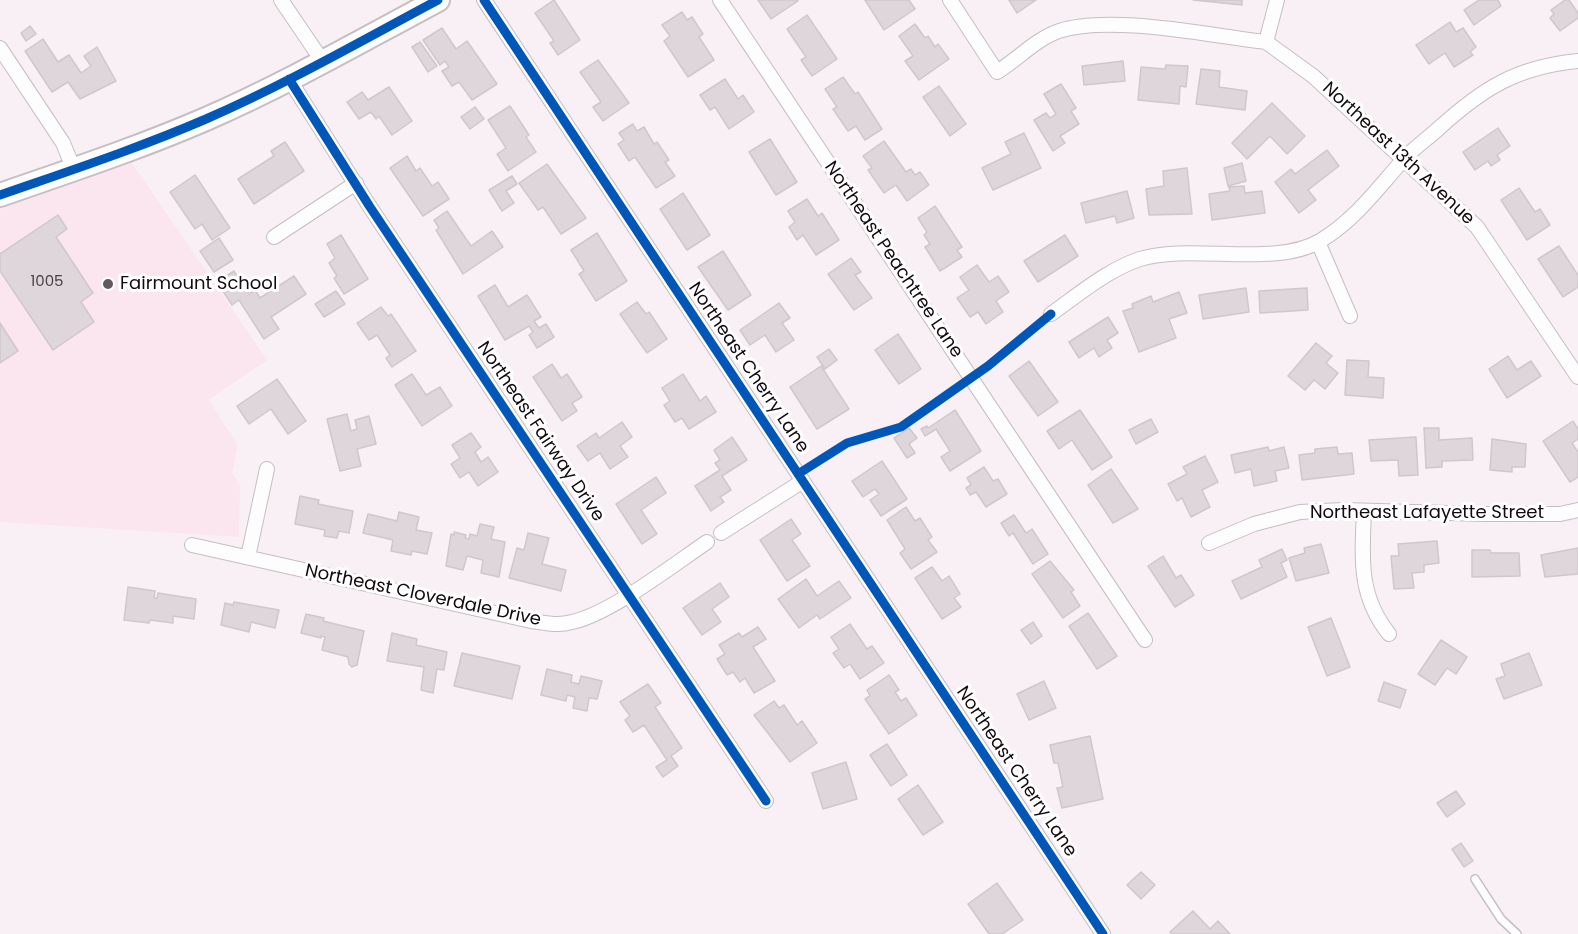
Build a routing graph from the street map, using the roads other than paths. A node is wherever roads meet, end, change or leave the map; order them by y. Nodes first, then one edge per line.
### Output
1 (281, 0) edge
2 (438, 0) edge
3 (484, 0) edge
4 (720, 0) edge
5 (950, 0) edge
6 (1277, 0) edge
7 (1266, 42) junction
8 (0, 48) edge
9 (1578, 61) edge
10 (323, 62) junction
11 (289, 79) junction
12 (1404, 159) junction
13 (74, 170) junction
14 (356, 183) junction
15 (0, 195) edge
16 (274, 237) dead end
17 (1318, 242) junction
18 (1051, 314) road end
19 (1350, 316) dead end
20 (1578, 377) edge
21 (267, 469) dead end
22 (800, 477) junction
23 (1578, 510) edge
24 (1364, 511) junction
25 (721, 533) dead end
26 (707, 542) dead end
27 (1209, 543) dead end
28 (192, 545) dead end
29 (248, 556) junction
30 (627, 595) junction
31 (1389, 634) dead end
32 (1145, 640) dead end
33 (766, 801) dead end
34 (1475, 879) dead end
35 (1103, 934) edge
36 (1517, 934) edge

1 - 10 street
2 - 10 main road
3 - 22 street, Northeast Cherry Lane
4 - 32 street, Northeast Peachtree Lane
5 - 7 street
6 - 7 street
7 - 12 street, Northeast 13th Avenue
8 - 13 street
9 - 12 street
10 - 11 main road
11 - 13 main road
11 - 14 street, Northeast Fairway Drive
12 - 17 street
12 - 20 street, Northeast 13th Avenue
13 - 15 main road
14 - 16 street
14 - 30 street, Northeast Fairway Drive
17 - 18 street
17 - 19 street
21 - 29 street
22 - 25 street
22 - 35 street, Northeast Cherry Lane
23 - 24 street, Northeast Lafayette Street
24 - 27 street, Northeast Lafayette Street
24 - 31 street
26 - 30 street, Northeast Cloverdale Drive
28 - 29 street, Northeast Cloverdale Drive
29 - 30 street, Northeast Cloverdale Drive
30 - 33 street, Northeast Fairway Drive
34 - 36 lane

